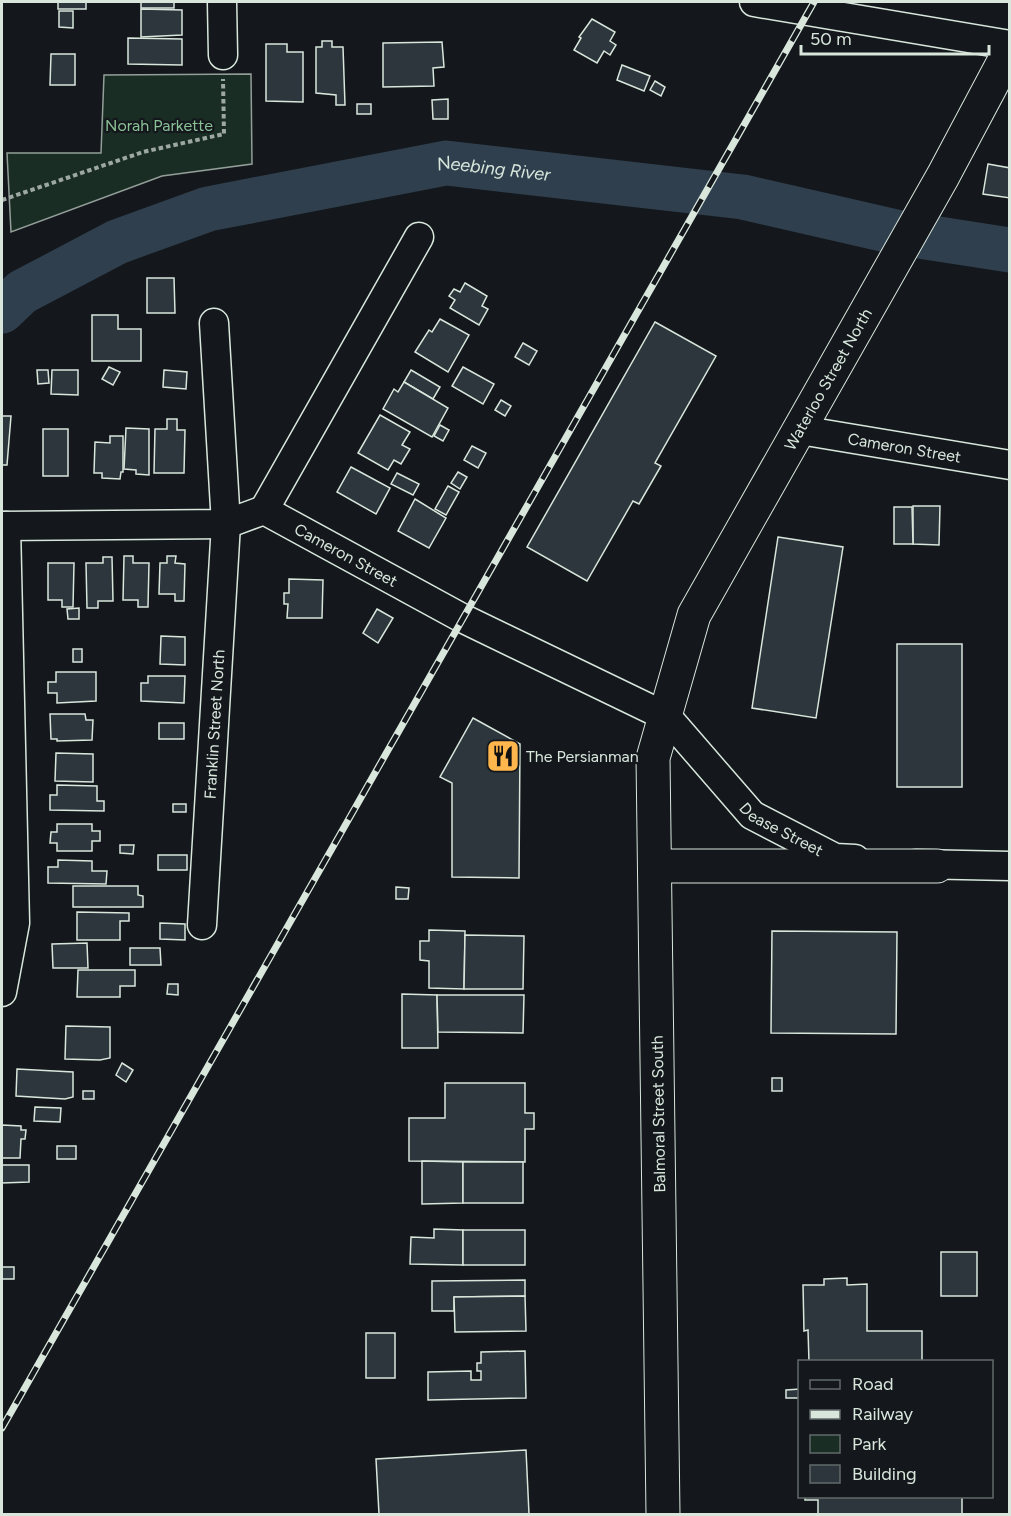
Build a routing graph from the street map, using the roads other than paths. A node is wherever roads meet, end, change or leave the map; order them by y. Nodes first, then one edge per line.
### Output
1 (222, 2) edge
2 (754, 2) edge
3 (1010, 45) edge
4 (1010, 50) edge
5 (223, 55) road end
6 (419, 237) dead end
7 (214, 323) dead end
8 (800, 430) junction
9 (1010, 465) edge
10 (264, 510) junction
11 (226, 524) junction
12 (4, 526) edge
13 (667, 717) junction
14 (655, 866) junction
15 (937, 866) junction
16 (1010, 866) edge
17 (202, 925) dead end
18 (2, 992) edge
19 (663, 1515) edge

1 - 5 street
2 - 3 street
4 - 8 main road, Waterloo Street North
6 - 10 street
7 - 11 street, Franklin Street North
8 - 9 street, Cameron Street
8 - 13 main road, Waterloo Street North
10 - 11 street
10 - 13 street, Cameron Street
11 - 12 street
11 - 17 street, Franklin Street North
12 - 18 street
13 - 14 main road, Balmoral Street South
13 - 15 street, Dease Street
14 - 15 main road
14 - 19 main road, Balmoral Street South
15 - 16 street, Dease Street

